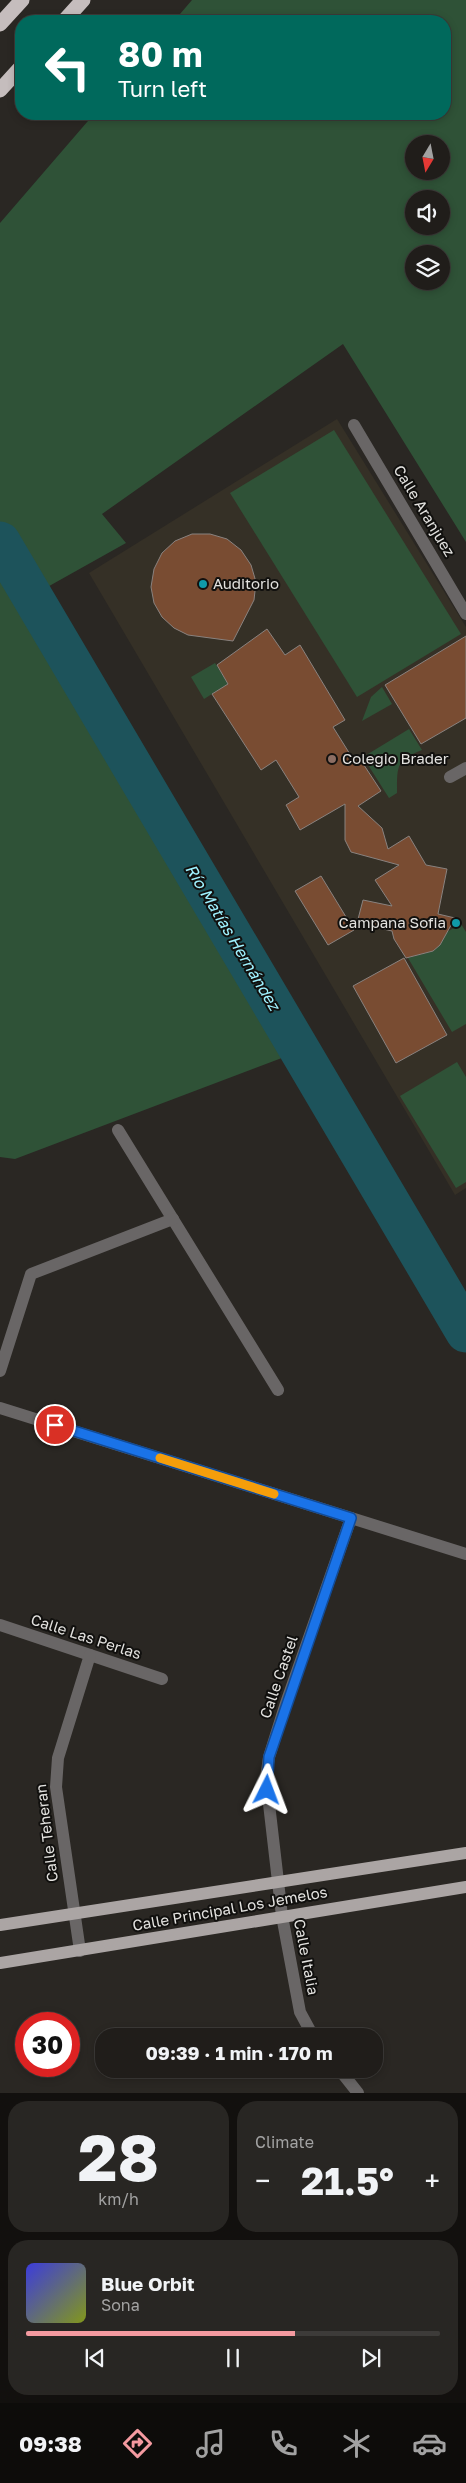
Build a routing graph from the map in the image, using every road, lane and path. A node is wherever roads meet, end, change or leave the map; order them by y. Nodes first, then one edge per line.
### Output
1 (22, 0) edge
2 (83, 0) edge
3 (69, 15) edge
4 (0, 24) edge
5 (15, 74) edge
6 (0, 90) edge
7 (354, 425) dead end
8 (466, 614) edge
9 (466, 768) edge
10 (450, 777) dead end
11 (118, 1130) dead end
12 (172, 1219) junction
13 (0, 1371) edge
14 (278, 1390) dead end
15 (0, 1408) edge
16 (351, 1518) junction
17 (466, 1554) edge
18 (0, 1626) edge
19 (90, 1655) junction
20 (162, 1679) dead end
21 (466, 1853) edge
22 (278, 1880) junction
23 (466, 1887) edge
24 (74, 1913) junction
25 (282, 1916) junction
26 (0, 1925) edge
27 (80, 1951) junction
28 (0, 1963) edge
29 (309, 2028) edge
30 (346, 2078) edge
31 (358, 2093) edge

1 - 4 highway
2 - 3 highway
5 - 6 highway
7 - 8 street, Calle Aranjuez
9 - 10 street
11 - 12 street
12 - 13 street
12 - 14 street
15 - 16 street
16 - 17 street
16 - 22 street, Calle Castel
18 - 19 street, Calle Las Perlas
19 - 20 street, Calle Las Perlas
19 - 24 street, Calle Teheran
21 - 22 main road, Calle Principal Los Jemelos
22 - 24 main road, Calle Principal Los Jemelos
22 - 25 street, Calle Italia
23 - 25 main road, Calle Principal Los Jemelos
24 - 26 main road, Calle Principal Los Jemelos
24 - 27 street, Calle Teheran
25 - 27 main road, Calle Principal Los Jemelos
25 - 29 street, Calle Italia
27 - 28 main road, Calle Principal Los Jemelos
30 - 31 street

